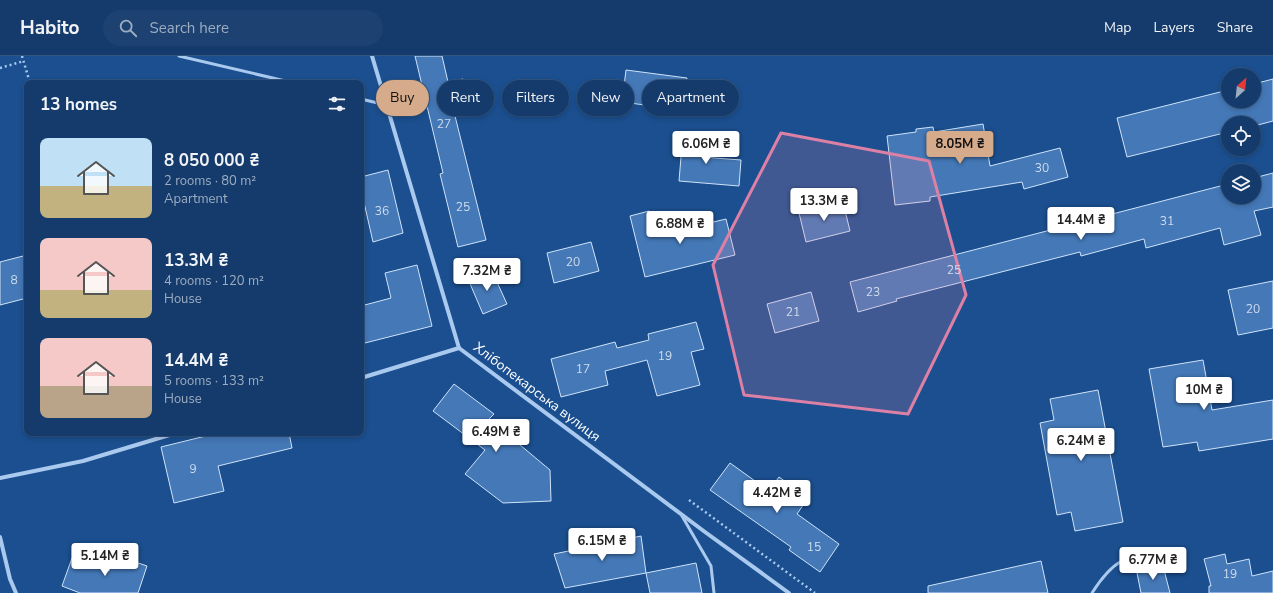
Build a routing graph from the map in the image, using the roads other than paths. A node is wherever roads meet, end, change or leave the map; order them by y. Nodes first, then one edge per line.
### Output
1 (179, 56) edge
2 (372, 56) edge
3 (281, 80) edge
4 (379, 80) edge
5 (364, 100) edge
6 (376, 103) edge
7 (389, 116) edge
8 (459, 348) junction
9 (364, 377) edge
10 (166, 436) edge
11 (0, 478) edge
12 (680, 512) junction
13 (0, 537) edge
14 (1162, 550) dead end
15 (16, 593) edge
16 (714, 593) edge
17 (789, 593) edge
18 (1092, 593) edge

1 - 3 lane
2 - 4 street, Хлібопекарська вулиця
5 - 6 lane
7 - 8 street, Хлібопекарська вулиця
8 - 9 street
8 - 12 street, Хлібопекарська вулиця
10 - 11 street
12 - 16 lane
12 - 17 street, Хлібопекарська вулиця
13 - 15 street
14 - 18 lane

